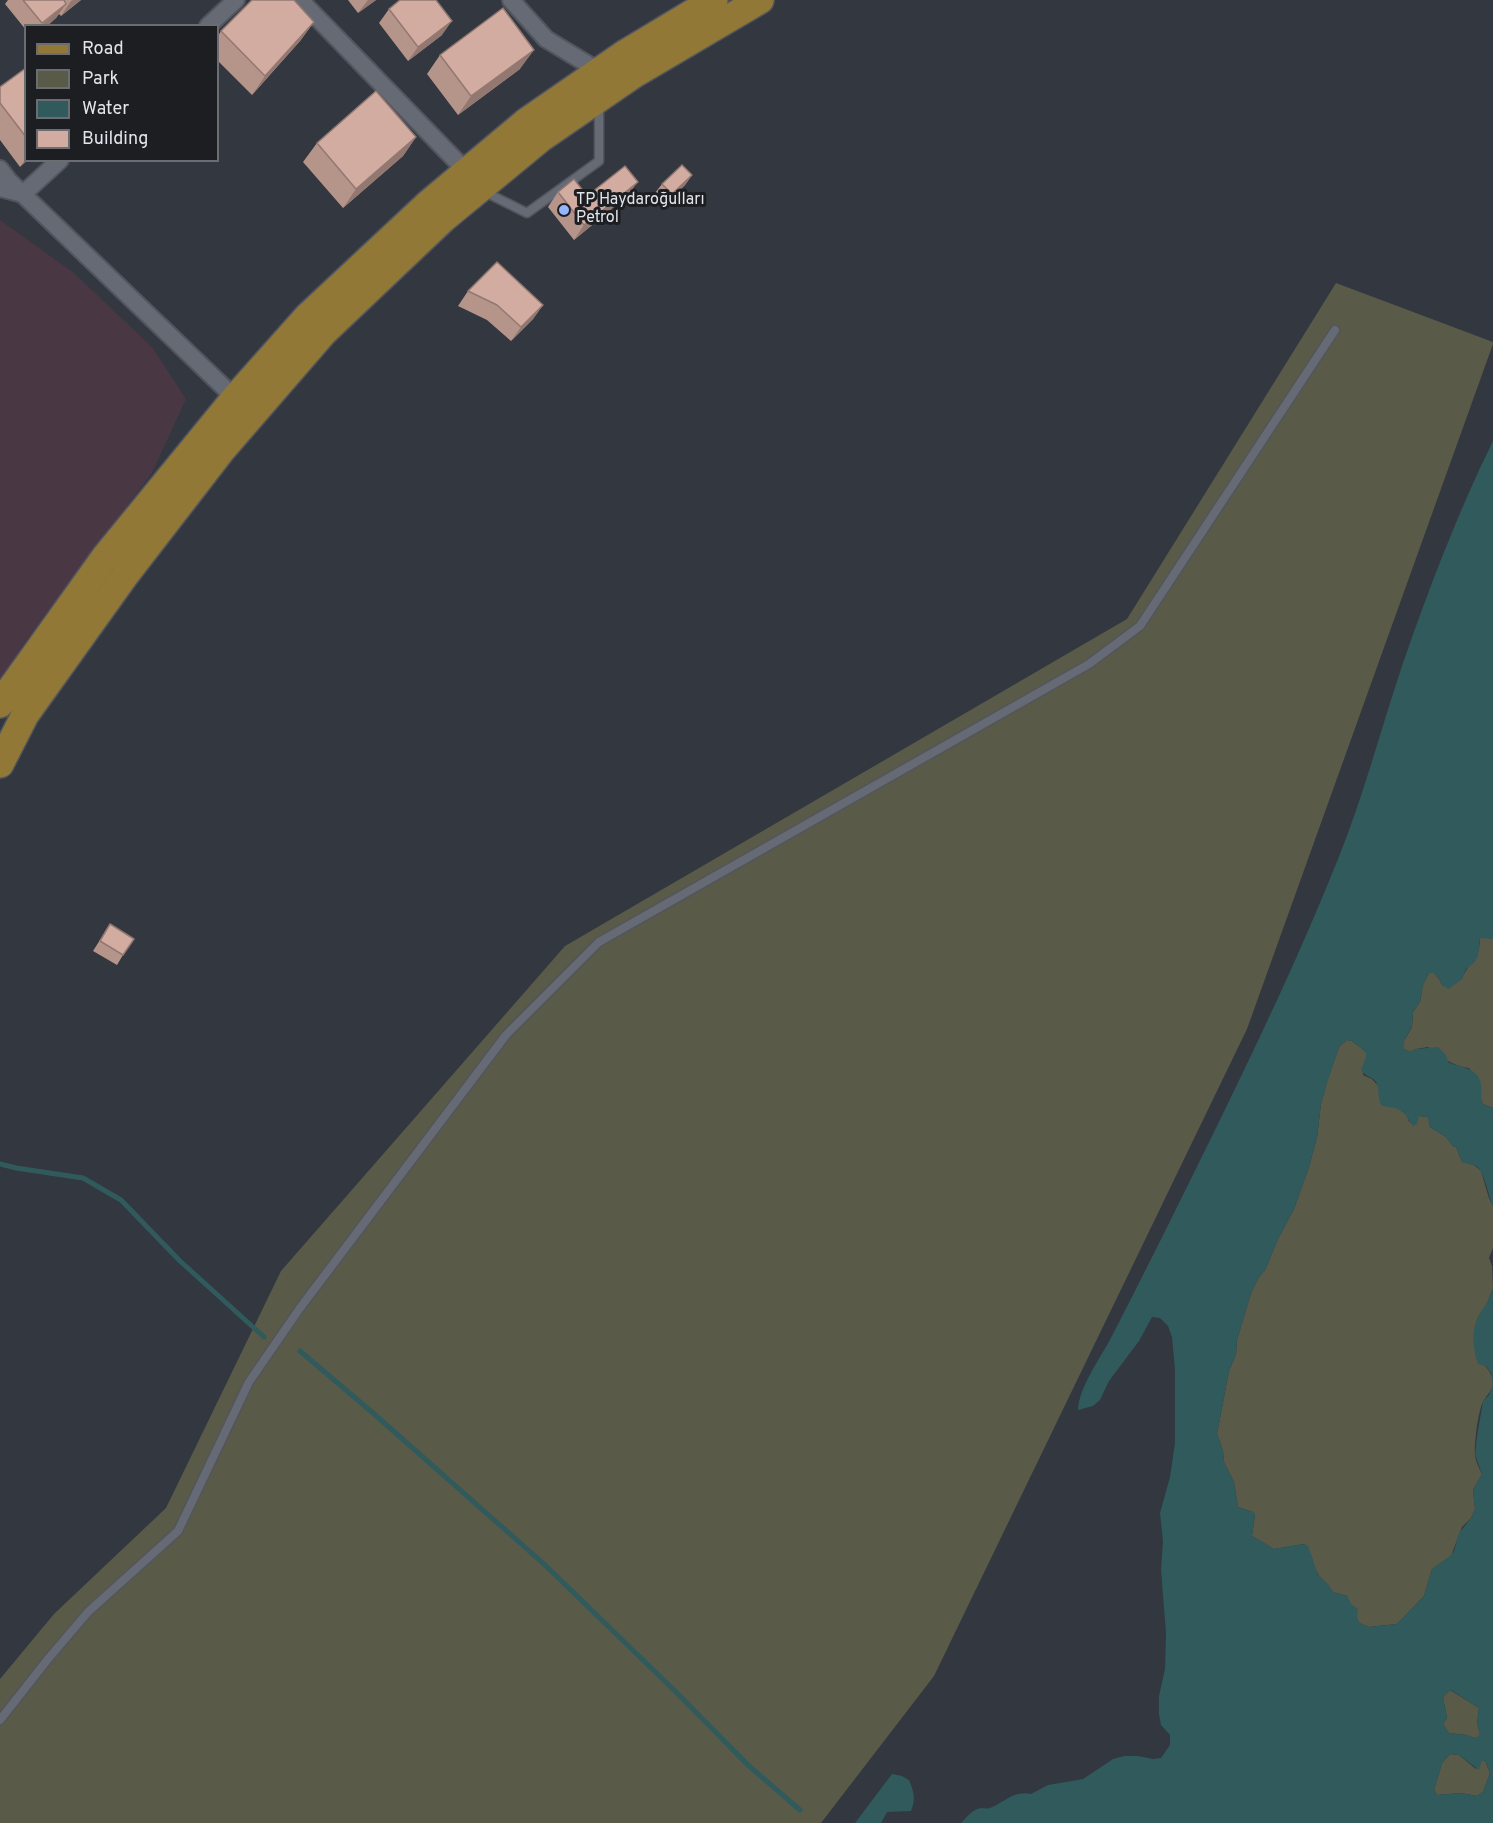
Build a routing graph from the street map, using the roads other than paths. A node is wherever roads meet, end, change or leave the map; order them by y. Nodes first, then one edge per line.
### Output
1 (236, 0) edge
2 (300, 0) edge
3 (511, 0) edge
4 (714, 0) edge
5 (760, 0) edge
6 (210, 24) edge
7 (600, 71) junction
8 (599, 99) junction
9 (58, 162) edge
10 (0, 169) edge
11 (473, 180) junction
12 (0, 188) edge
13 (23, 194) junction
14 (1335, 330) dead end
15 (235, 398) junction
16 (0, 702) edge
17 (25, 715) junction
18 (0, 764) edge
19 (0, 1720) edge

1 - 6 street
2 - 11 street
3 - 7 street
4 - 7 main road
5 - 8 main road
7 - 11 main road
8 - 11 main road
8 - 11 lane
9 - 13 street
10 - 13 street
11 - 15 main road
11 - 17 main road
12 - 13 street
13 - 15 street
14 - 19 lane
15 - 16 main road
16 - 17 street
17 - 18 main road

